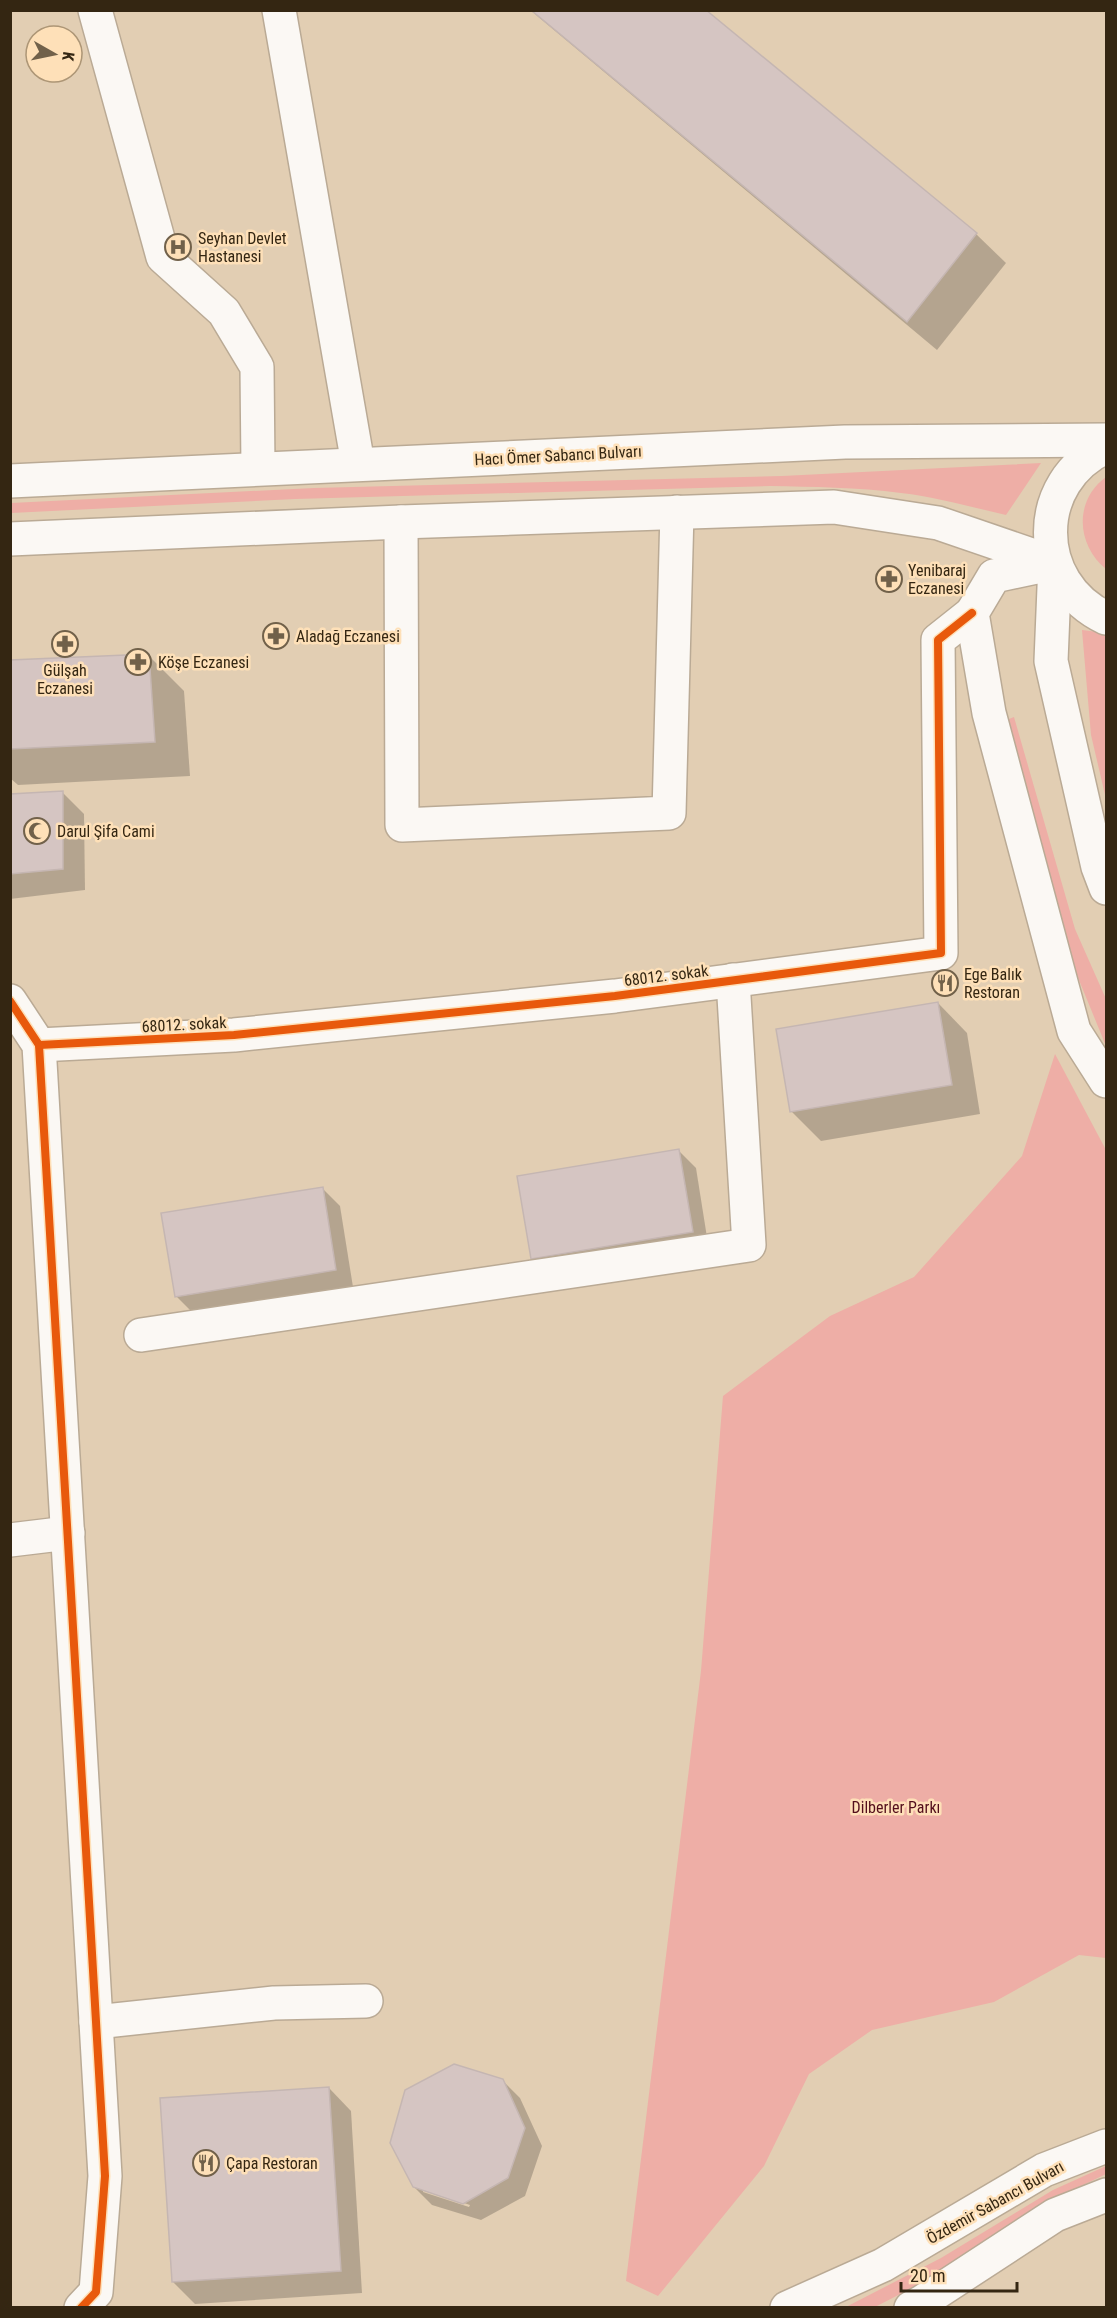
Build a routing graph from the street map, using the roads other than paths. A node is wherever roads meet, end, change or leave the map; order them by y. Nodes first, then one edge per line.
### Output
1 (95, 10) edge
2 (279, 10) edge
3 (1107, 440) edge
4 (1107, 447) edge
5 (358, 464) junction
6 (258, 468) junction
7 (10, 481) edge
8 (677, 512) junction
9 (401, 522) junction
10 (10, 539) edge
11 (1055, 563) junction
12 (972, 613) junction
13 (1107, 618) edge
14 (1107, 888) edge
15 (733, 980) junction
16 (10, 1001) edge
17 (39, 1045) junction
18 (1107, 1081) edge
19 (141, 1335) dead end
20 (68, 1533) junction
21 (10, 1540) edge
22 (366, 2001) dead end
23 (96, 2022) junction
24 (1107, 2146) edge
25 (1107, 2195) edge
26 (81, 2307) edge
27 (787, 2307) edge
28 (910, 2307) edge

1 - 6 main road
2 - 5 main road
3 - 5 main road, Hacı Ömer Sabancı Bulvarı
4 - 11 main road
5 - 6 main road, Hacı Ömer Sabancı Bulvarı
6 - 7 main road, Hacı Ömer Sabancı Bulvarı
8 - 9 main road
8 - 9 main road
8 - 11 main road
9 - 10 main road
11 - 12 main road
11 - 13 main road
11 - 14 main road
12 - 15 main road, 68012. sokak
12 - 18 main road
15 - 17 main road, 68012. sokak
15 - 19 main road
16 - 17 main road
17 - 20 main road
20 - 21 main road
20 - 23 main road
22 - 23 main road
23 - 26 main road
24 - 27 main road, Özdemir Sabancı Bulvarı
25 - 28 main road

